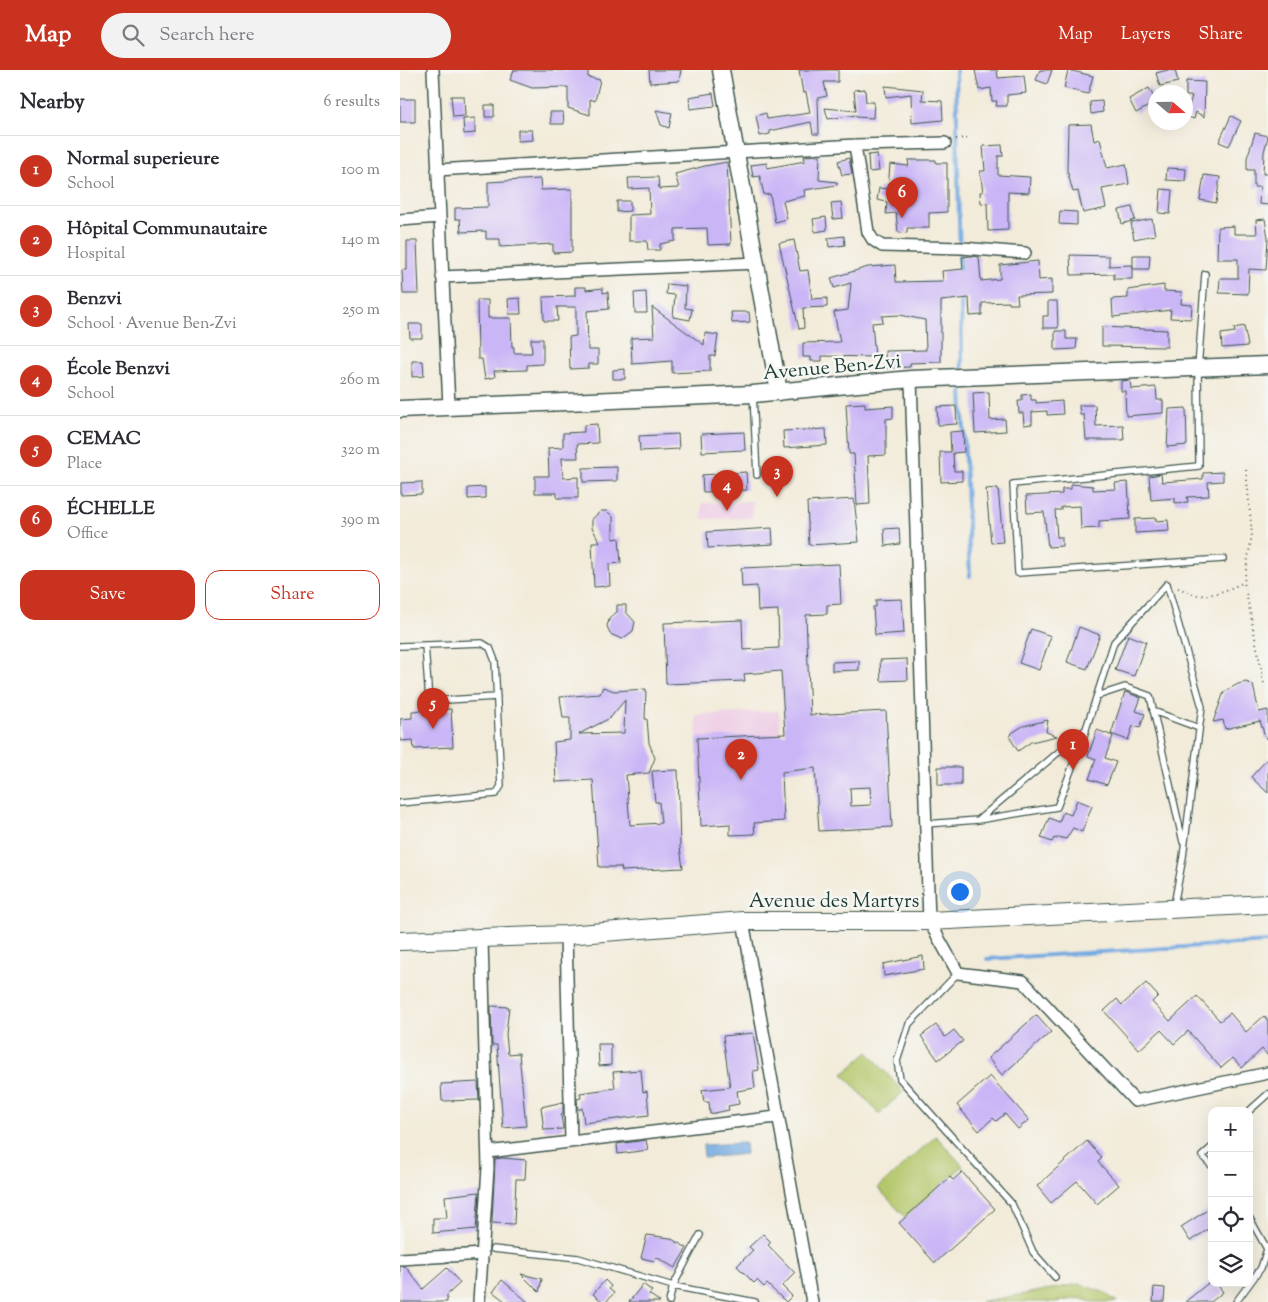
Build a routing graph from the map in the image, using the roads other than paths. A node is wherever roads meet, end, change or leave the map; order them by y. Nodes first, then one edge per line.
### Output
1 (432, 70) edge
2 (721, 70) edge
3 (945, 143) dead end
4 (855, 145) junction
5 (737, 152) junction
6 (437, 170) junction
7 (440, 217) junction
8 (400, 220) edge
9 (1025, 253) dead end
10 (757, 263) junction
11 (1205, 274) dead end
12 (442, 277) junction
13 (1268, 365) edge
14 (1198, 368) junction
15 (911, 379) junction
16 (779, 392) junction
17 (753, 394) junction
18 (449, 406) junction
19 (400, 409) edge
20 (757, 475) dead end
21 (1224, 560) dead end
22 (425, 645) junction
23 (400, 646) edge
24 (1097, 696) junction
25 (497, 697) junction
26 (1153, 711) junction
27 (1199, 728) junction
28 (1086, 729) junction
29 (400, 803) edge
30 (978, 820) junction
31 (926, 824) junction
32 (1184, 846) junction
33 (1268, 904) edge
34 (1173, 910) junction
35 (743, 921) junction
36 (929, 921) junction
37 (566, 935) junction
38 (482, 939) junction
39 (400, 941) edge
40 (958, 973) junction
41 (1268, 1073) edge
42 (1268, 1094) edge
43 (1253, 1107) edge
44 (776, 1117) junction
45 (571, 1141) junction
46 (1208, 1151) edge
47 (488, 1152) junction
48 (1208, 1162) edge
49 (1253, 1224) edge
50 (700, 1235) dead end
51 (1268, 1249) edge
52 (488, 1252) junction
53 (400, 1259) edge
54 (1056, 1277) dead end
55 (673, 1286) junction
56 (479, 1302) edge
57 (669, 1302) edge
58 (755, 1302) edge
59 (812, 1302) edge
60 (1236, 1302) edge

1 - 6 street
2 - 5 street
3 - 4 street
4 - 5 street
4 - 9 street
5 - 6 street
5 - 10 street
6 - 7 street
7 - 8 street
7 - 12 street
10 - 12 street
10 - 16 street
11 - 14 lane
12 - 18 street
13 - 14 street, Avenue Ben-Zvi
14 - 15 street, Avenue Ben-Zvi
14 - 21 lane
15 - 16 street, Avenue Ben-Zvi
15 - 31 street
16 - 17 street, Avenue Ben-Zvi
17 - 18 street, Avenue Ben-Zvi
17 - 20 lane
18 - 19 street, Avenue Ben-Zvi
22 - 23 lane
22 - 25 lane
22 - 25 lane
24 - 26 lane
24 - 27 lane
24 - 28 lane
25 - 29 lane
26 - 27 lane
26 - 32 lane
27 - 32 lane
28 - 30 lane
28 - 30 lane
30 - 31 lane
31 - 36 street
32 - 34 lane
33 - 34 main road, Avenue des Martyrs
34 - 36 main road, Avenue des Martyrs
35 - 36 main road, Avenue des Martyrs
35 - 37 main road, Avenue des Martyrs
35 - 44 street
36 - 40 street
37 - 38 main road, Avenue des Martyrs
37 - 45 street
38 - 39 main road, Avenue des Martyrs
38 - 47 street
40 - 41 street
40 - 54 lane
42 - 43 lane
44 - 45 street
44 - 59 street
45 - 47 street
46 - 48 lane
47 - 52 street
49 - 51 lane
50 - 55 lane
51 - 60 lane
52 - 53 street
52 - 55 lane
52 - 56 street
55 - 57 lane
55 - 58 lane

